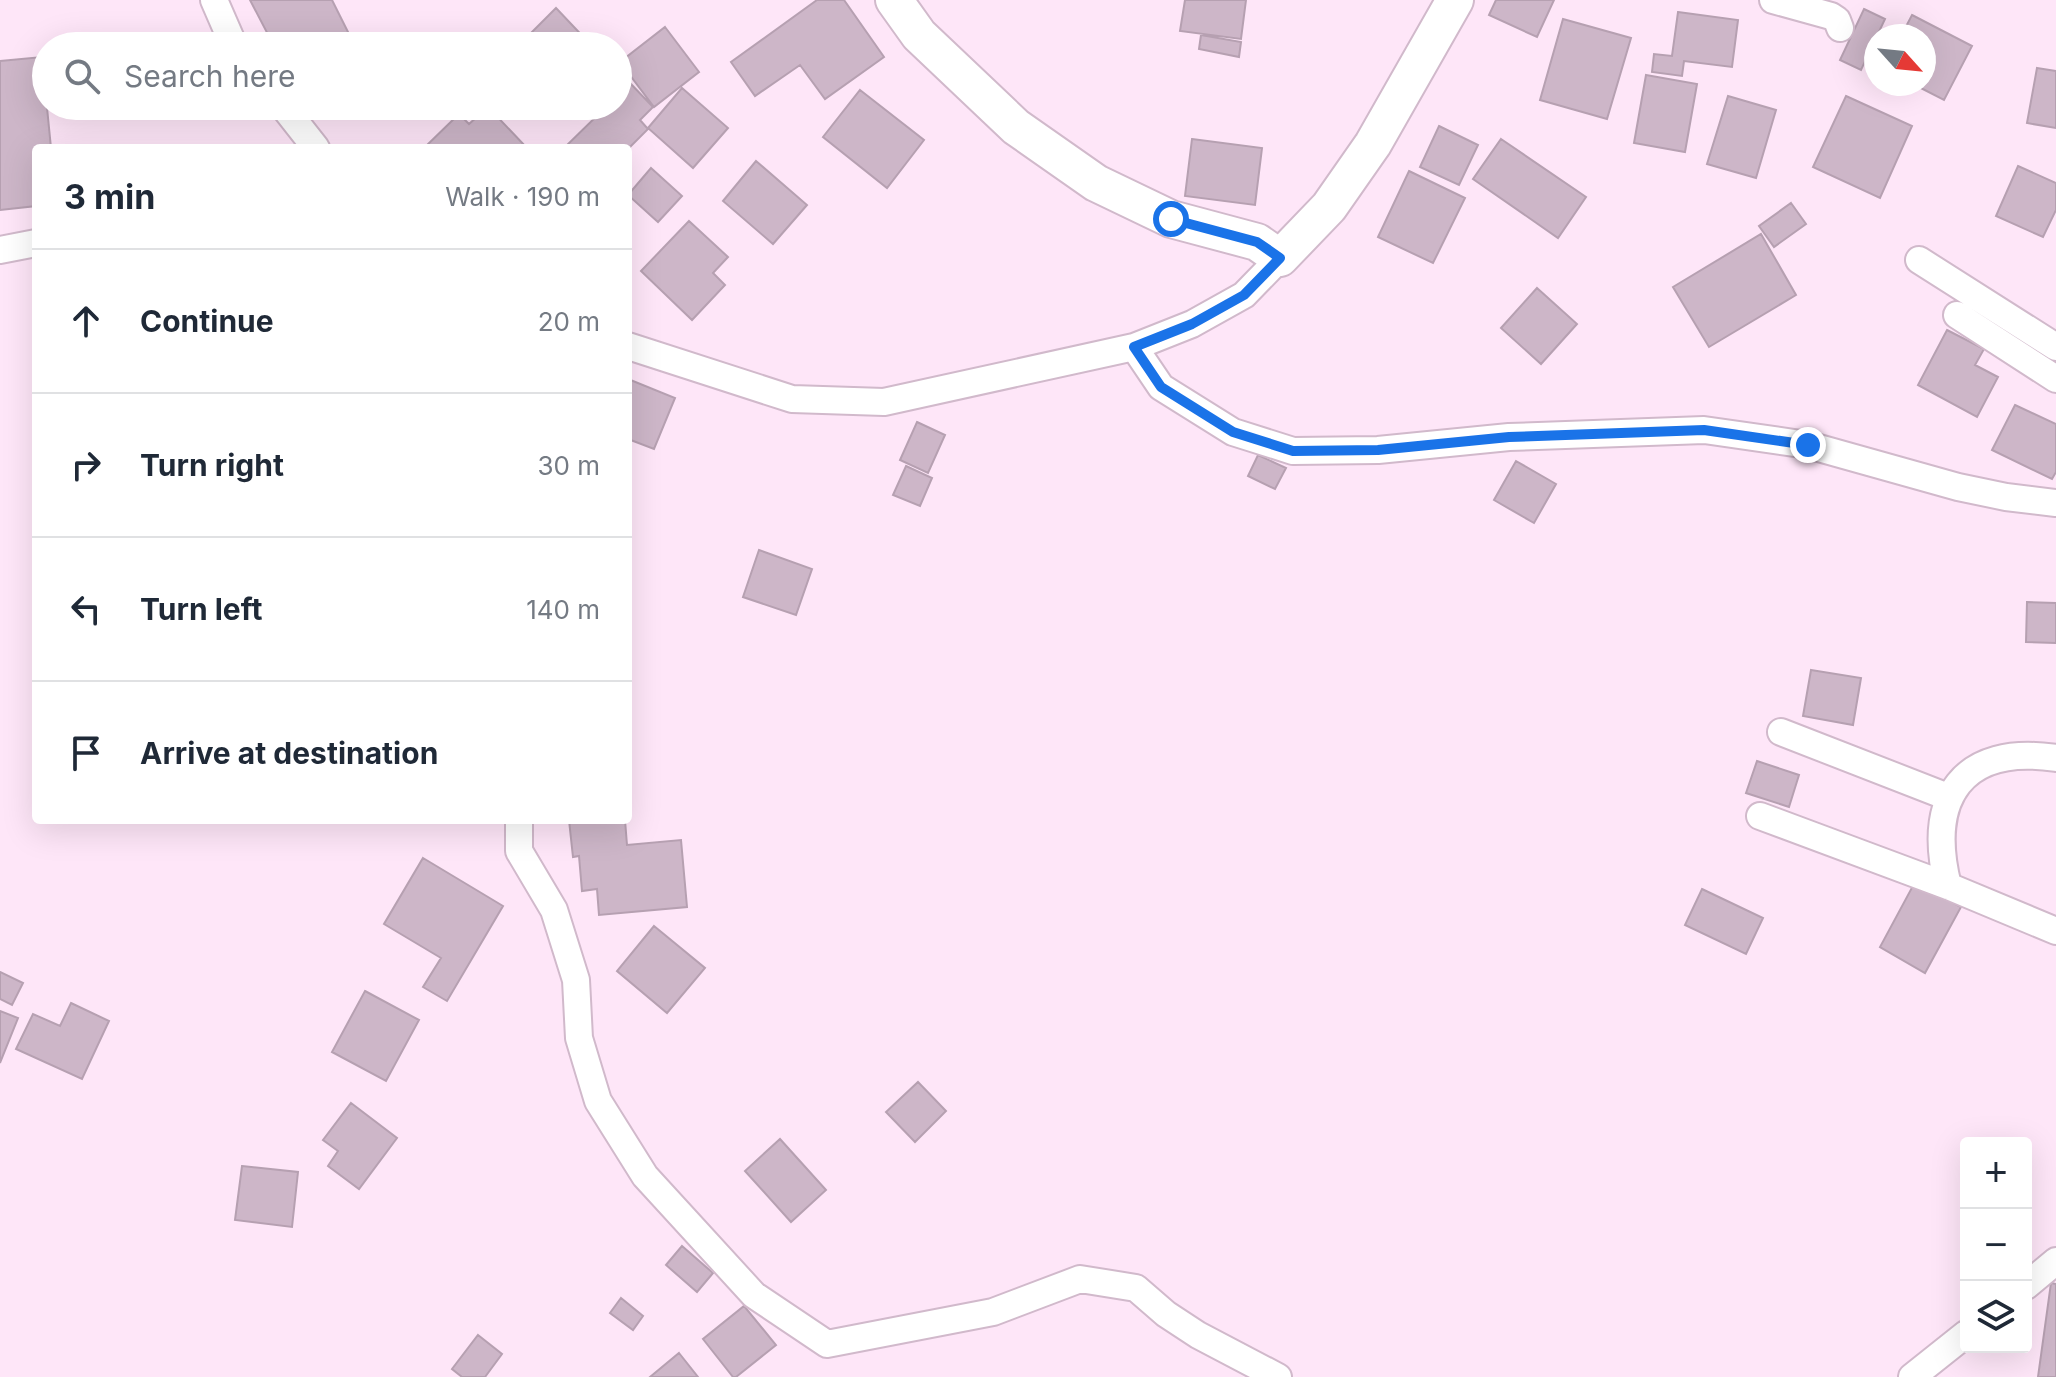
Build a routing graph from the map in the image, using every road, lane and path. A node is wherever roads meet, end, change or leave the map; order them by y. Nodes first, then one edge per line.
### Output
1 (214, 0) edge
2 (894, 0) edge
3 (1455, 0) edge
4 (1773, 0) edge
5 (1840, 28) dead end
6 (228, 32) edge
7 (294, 120) edge
8 (313, 144) edge
9 (32, 244) edge
10 (0, 250) edge
11 (1280, 258) junction
12 (1919, 260) dead end
13 (1957, 315) dead end
14 (632, 347) edge
15 (1134, 347) junction
16 (2056, 347) edge
17 (2056, 379) edge
18 (2056, 503) edge
19 (1781, 732) dead end
20 (2056, 758) edge
21 (1948, 797) junction
22 (1760, 816) dead end
23 (519, 824) edge
24 (1948, 886) junction
25 (2056, 931) edge
26 (2056, 1261) edge
27 (2032, 1281) edge
28 (1960, 1339) edge
29 (1278, 1377) edge
30 (1912, 1377) edge

1 - 6 street
2 - 11 main road
3 - 11 main road
4 - 5 street
7 - 8 street
9 - 10 street
11 - 15 street
12 - 16 street
13 - 17 street
14 - 15 street
15 - 18 street
19 - 21 street
20 - 21 street
21 - 24 street
22 - 24 street
23 - 29 street
24 - 25 street
26 - 27 street
28 - 30 street

